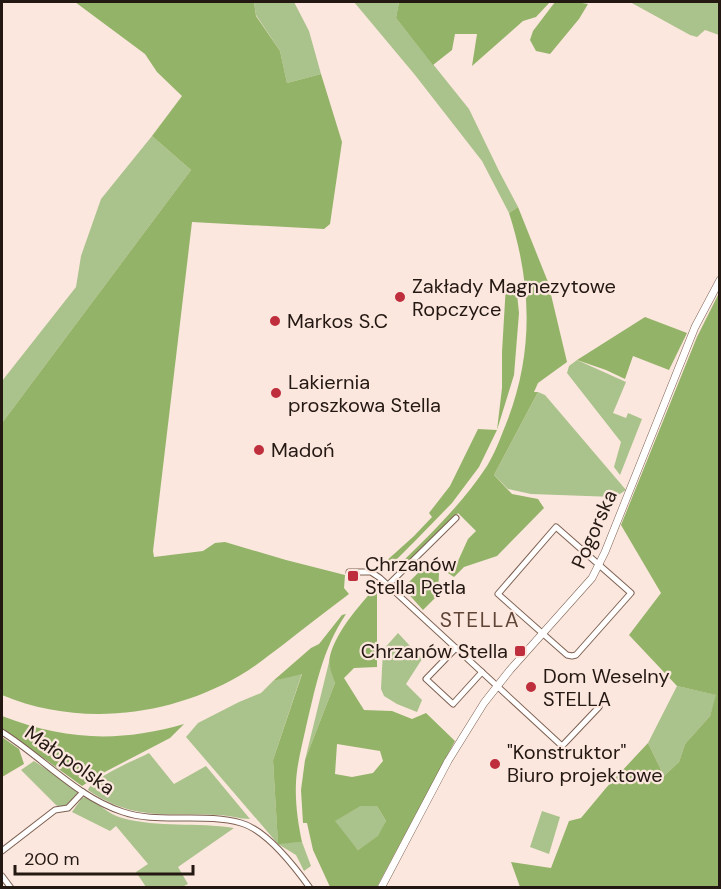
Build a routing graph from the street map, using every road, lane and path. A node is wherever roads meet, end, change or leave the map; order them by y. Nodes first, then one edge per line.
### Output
1 (720, 280) edge
2 (456, 518) dead end
3 (599, 565) junction
4 (349, 572) dead end
5 (388, 585) junction
6 (543, 633) junction
7 (456, 648) junction
8 (482, 672) junction
9 (497, 686) junction
10 (599, 707) dead end
11 (2, 732) edge
12 (83, 792) junction
13 (2, 851) edge
14 (2, 876) edge
15 (11, 888) edge
16 (310, 888) edge
17 (381, 888) edge

1 - 3 street, Pogorska
2 - 5 street
3 - 6 street, Pogorska
3 - 6 street
3 - 6 street
4 - 5 street
5 - 7 street
6 - 9 street, Pogorska
7 - 8 street
7 - 8 street
8 - 9 street
9 - 10 street
9 - 17 street, Pogorska
11 - 12 street, Małopolska
12 - 13 street
12 - 16 street, Małopolska
14 - 15 street

